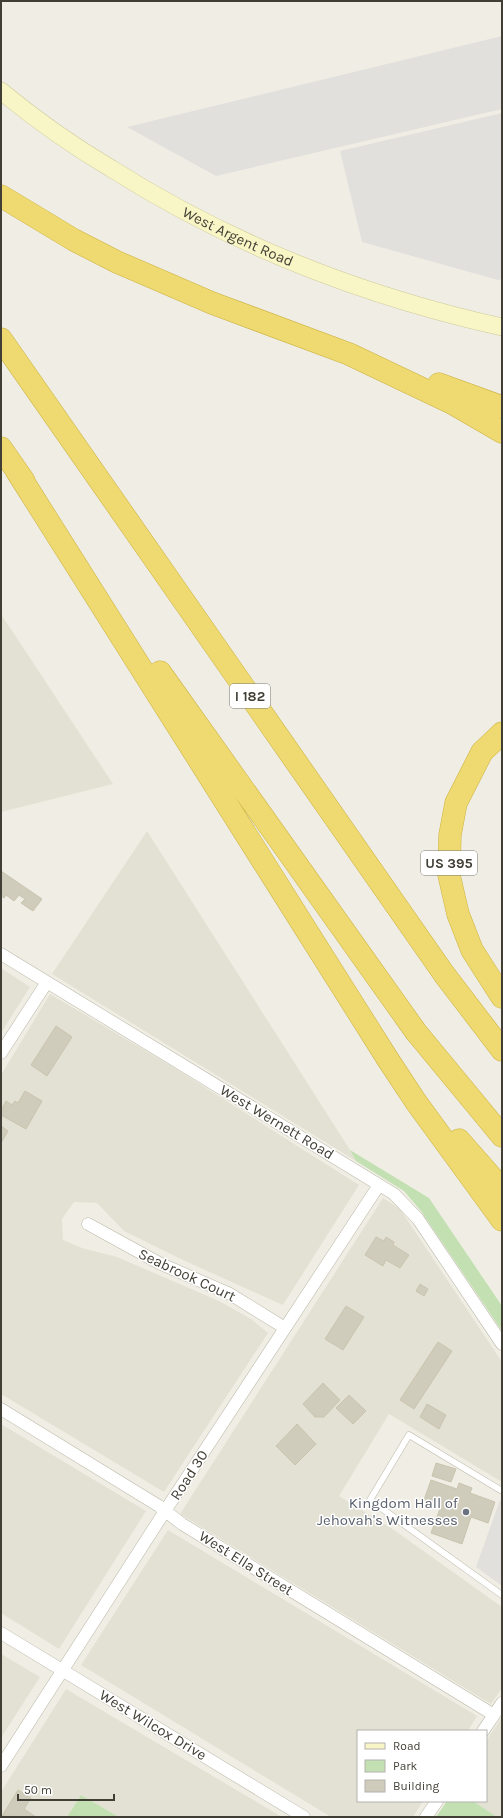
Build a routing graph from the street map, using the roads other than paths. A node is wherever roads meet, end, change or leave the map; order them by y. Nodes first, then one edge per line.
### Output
1 (1, 91) edge
2 (1, 196) edge
3 (502, 327) edge
4 (1, 339) edge
5 (349, 354) junction
6 (502, 407) edge
7 (502, 432) edge
8 (1, 448) edge
9 (16, 470) junction
10 (502, 733) edge
11 (1, 954) edge
12 (47, 982) junction
13 (502, 997) edge
14 (502, 1050) edge
15 (1, 1053) edge
16 (387, 1058) junction
17 (502, 1136) edge
18 (380, 1184) junction
19 (502, 1189) edge
20 (502, 1220) edge
21 (88, 1224) dead end
22 (285, 1328) junction
23 (502, 1344) edge
24 (1, 1409) edge
25 (502, 1491) edge
26 (165, 1511) junction
27 (502, 1595) edge
28 (1, 1633) edge
29 (63, 1671) junction
30 (502, 1703) edge
31 (494, 1716) junction
32 (484, 1730) edge
33 (1, 1766) edge
34 (436, 1802) edge
35 (304, 1817) edge
36 (426, 1817) edge

1 - 3 main road, West Argent Road
2 - 5 highway
4 - 14 highway, I 182
5 - 6 highway
5 - 7 highway
8 - 9 highway
9 - 16 highway
9 - 17 highway
10 - 13 highway, US 395
11 - 12 street, West Wernett Road
12 - 15 street
12 - 18 street, West Wernett Road
16 - 19 highway
16 - 20 highway
18 - 22 street, Road 30
18 - 23 street, West Wernett Road
21 - 22 street, Seabrook Court
22 - 26 street, Road 30
24 - 26 street, West Ella Street
25 - 27 lane
26 - 29 street, Road 30
26 - 31 street, West Ella Street
28 - 29 street, West Wilcox Drive
29 - 33 street, Road 30
29 - 35 street, West Wilcox Drive
30 - 31 street
31 - 32 street
34 - 36 street

